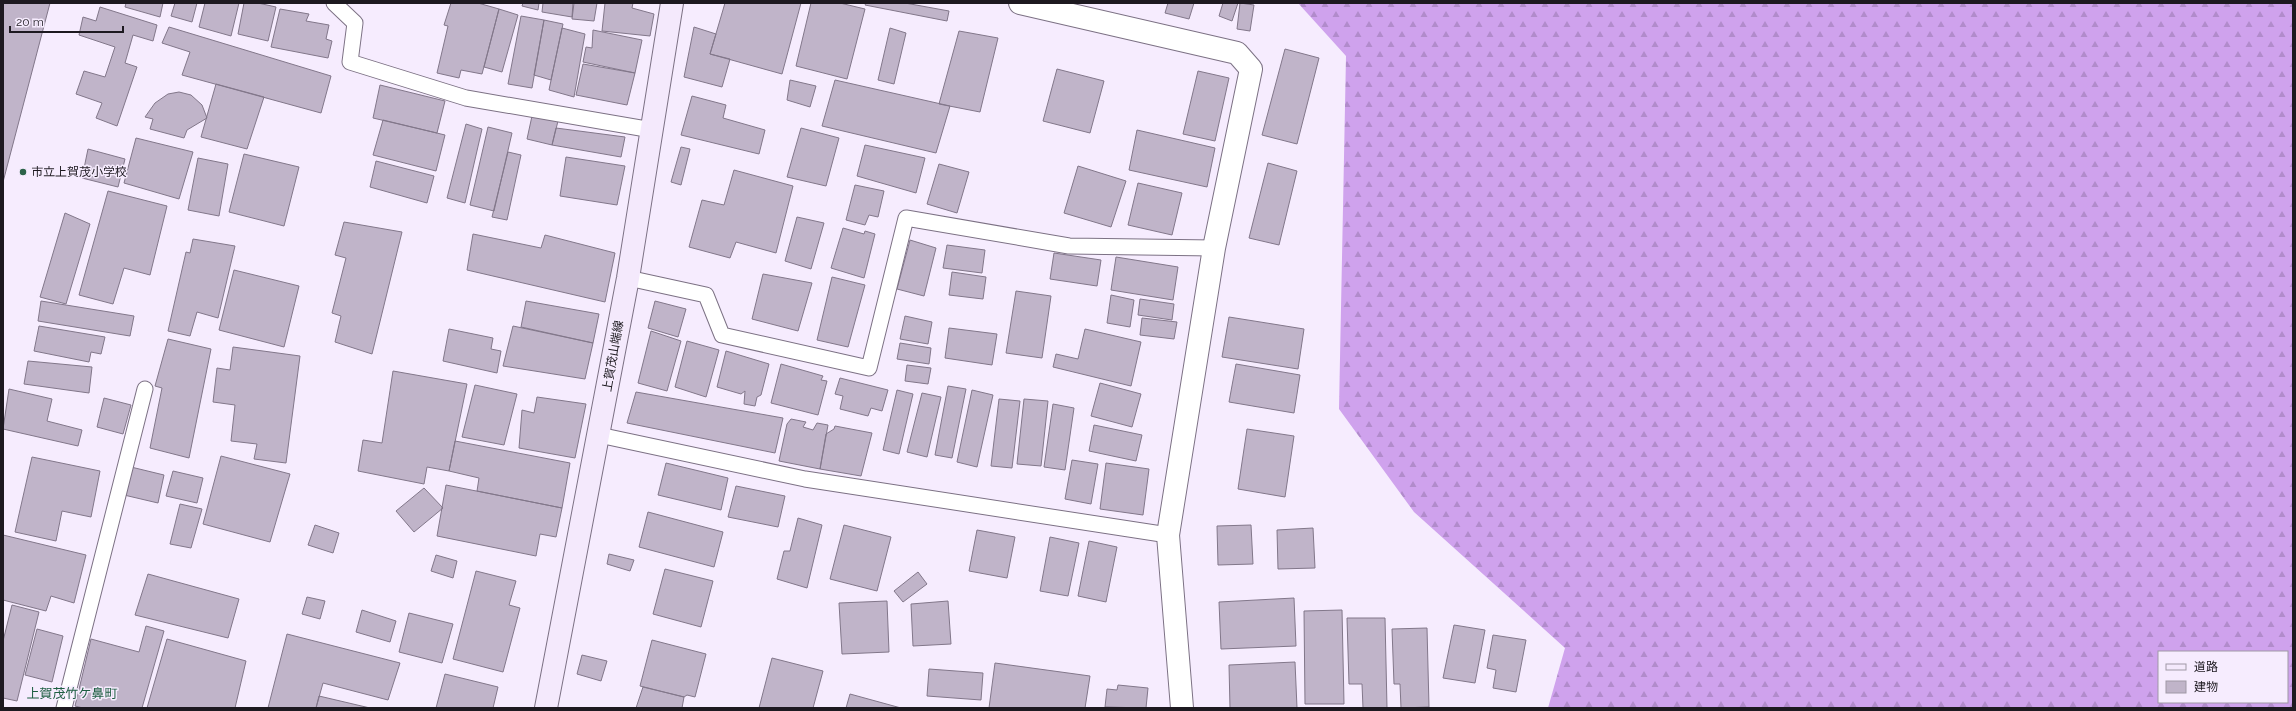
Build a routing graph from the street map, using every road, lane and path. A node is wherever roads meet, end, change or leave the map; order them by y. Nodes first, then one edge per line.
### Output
1 (334, 3) edge
2 (672, 3) edge
3 (1020, 3) edge
4 (652, 130) junction
5 (1214, 248) junction
6 (628, 278) junction
7 (145, 389) dead end
8 (599, 435) junction
9 (1168, 535) junction
10 (64, 708) edge
11 (546, 708) edge
12 (1182, 708) edge

1 - 4 lane
2 - 4 main road, 上賀茂山端線
3 - 5 street
4 - 6 main road, 上賀茂山端線
5 - 6 lane
5 - 9 street
6 - 8 main road, 上賀茂山端線
7 - 10 lane
8 - 9 lane
8 - 11 main road, 上賀茂山端線
9 - 12 street

